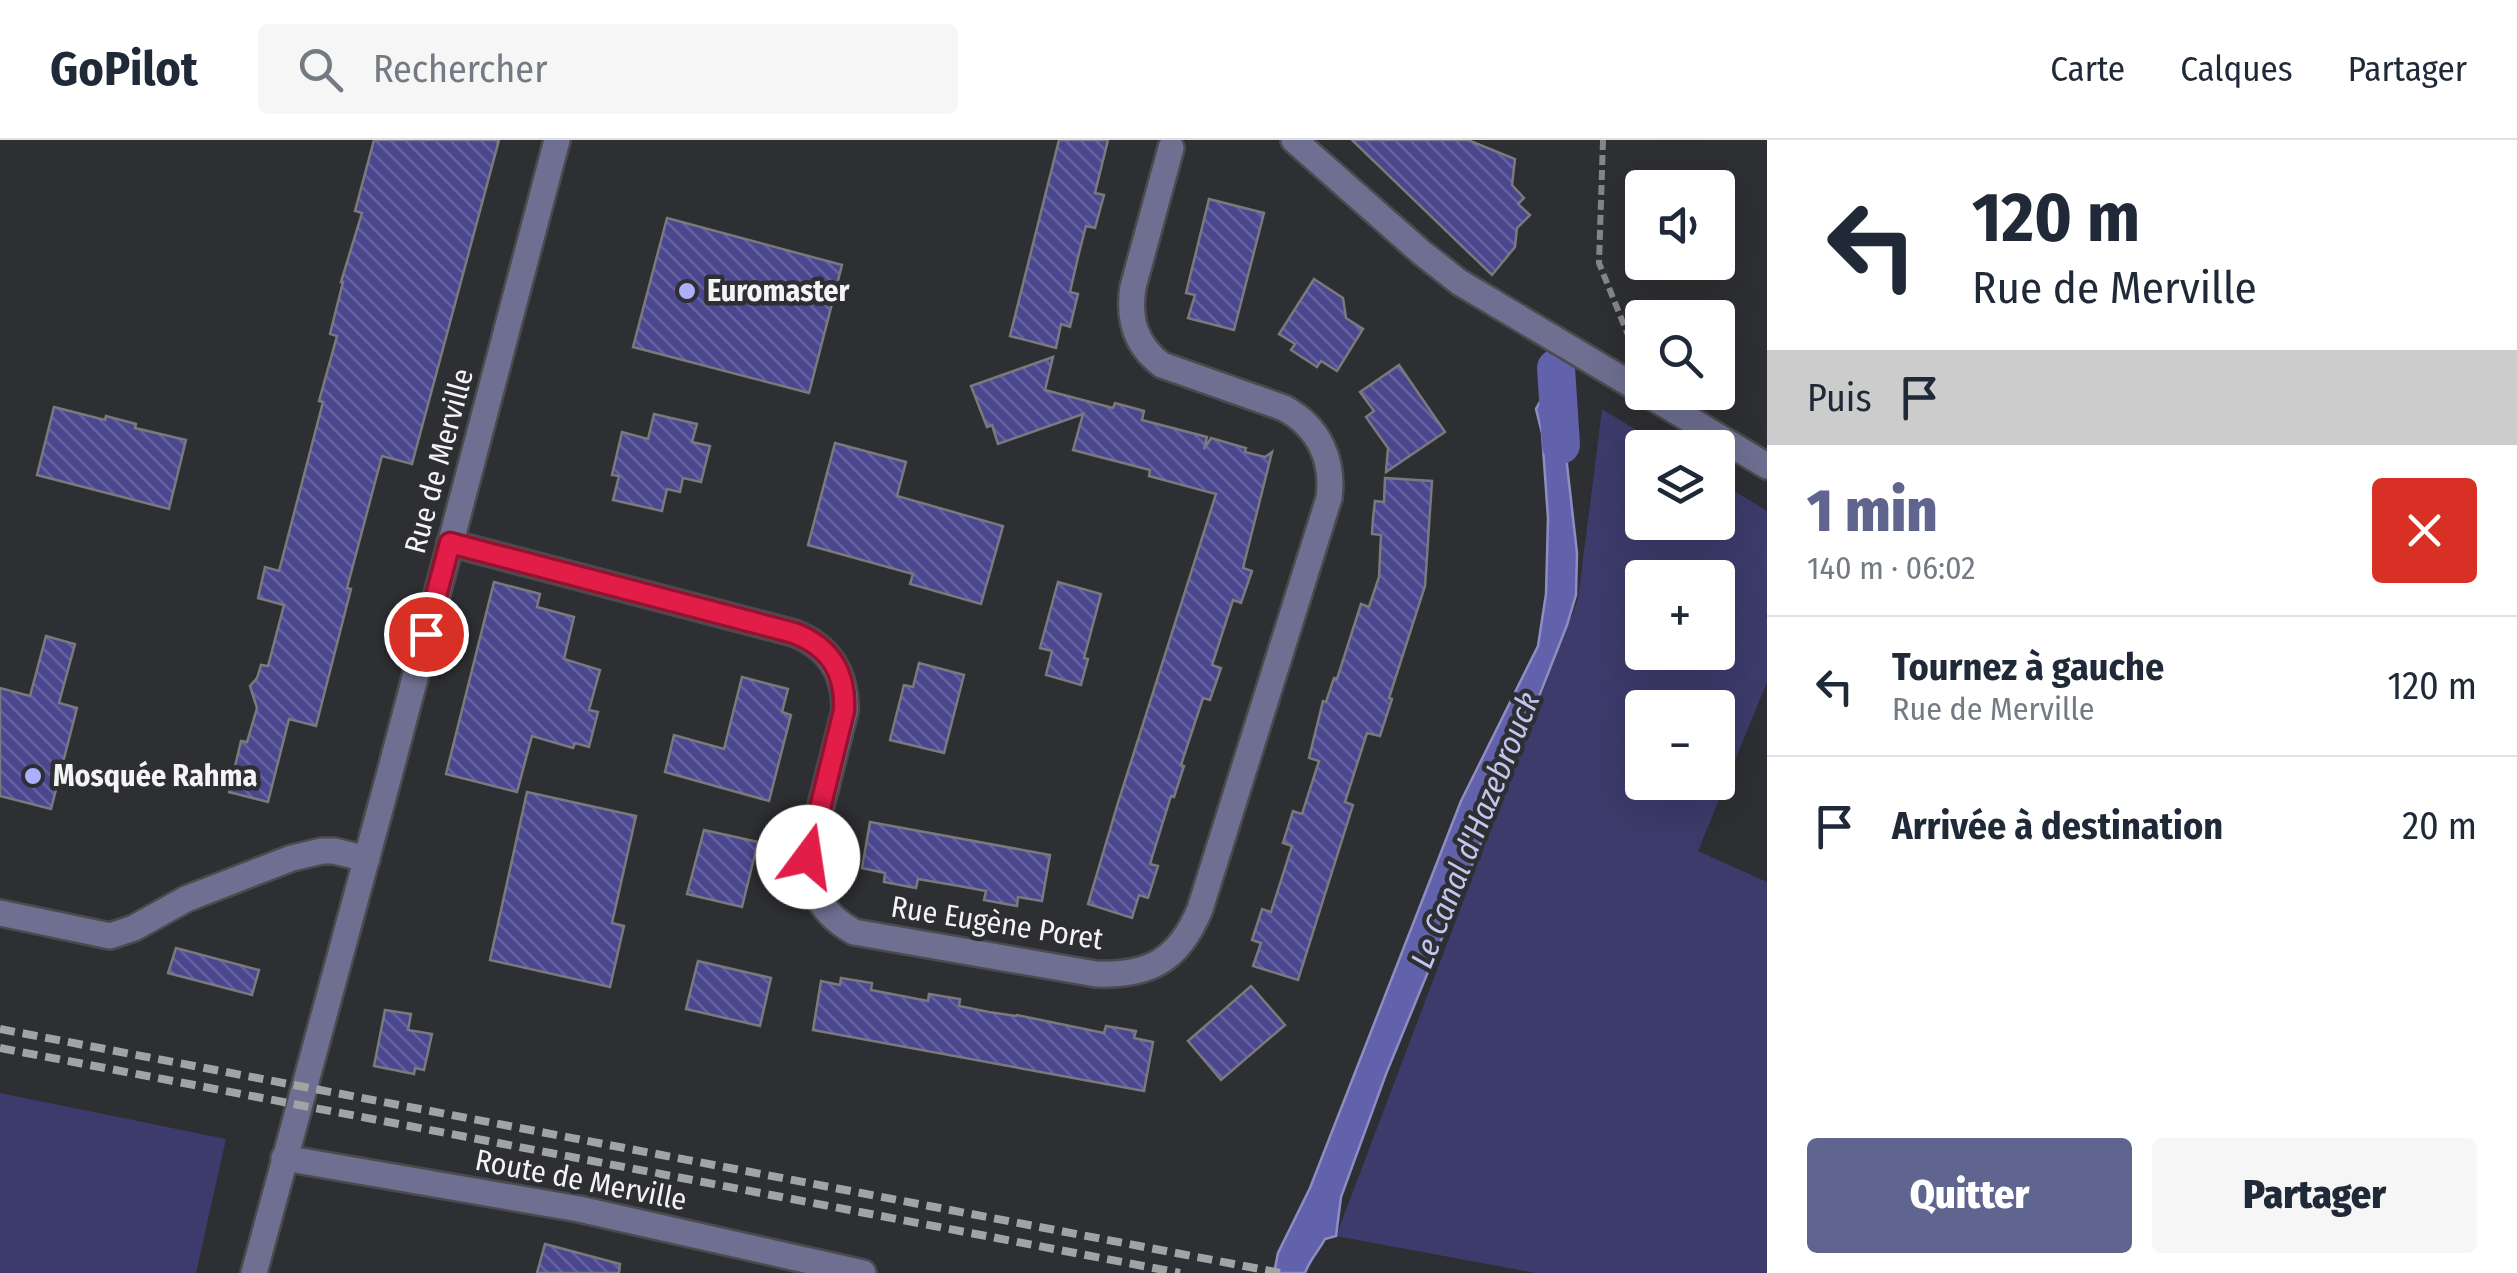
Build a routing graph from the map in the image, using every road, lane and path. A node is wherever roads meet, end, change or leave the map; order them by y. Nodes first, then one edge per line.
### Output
1 (557, 140) edge
2 (1294, 140) edge
3 (1603, 140) edge
4 (1171, 148) dead end
5 (1625, 328) edge
6 (1625, 381) edge
7 (1674, 410) edge
8 (1767, 466) edge
9 (450, 543) junction
10 (366, 859) junction
11 (0, 912) edge
12 (284, 1158) junction
13 (254, 1273) edge
14 (863, 1273) edge

1 - 9 street, Rue de Merville
2 - 6 street
3 - 5 path
4 - 9 street, Rue Eugène Poret
7 - 8 street
9 - 10 street, Rue de Merville
10 - 11 street
10 - 12 street, Rue de Merville
12 - 13 street
12 - 14 street, Route de Merville

